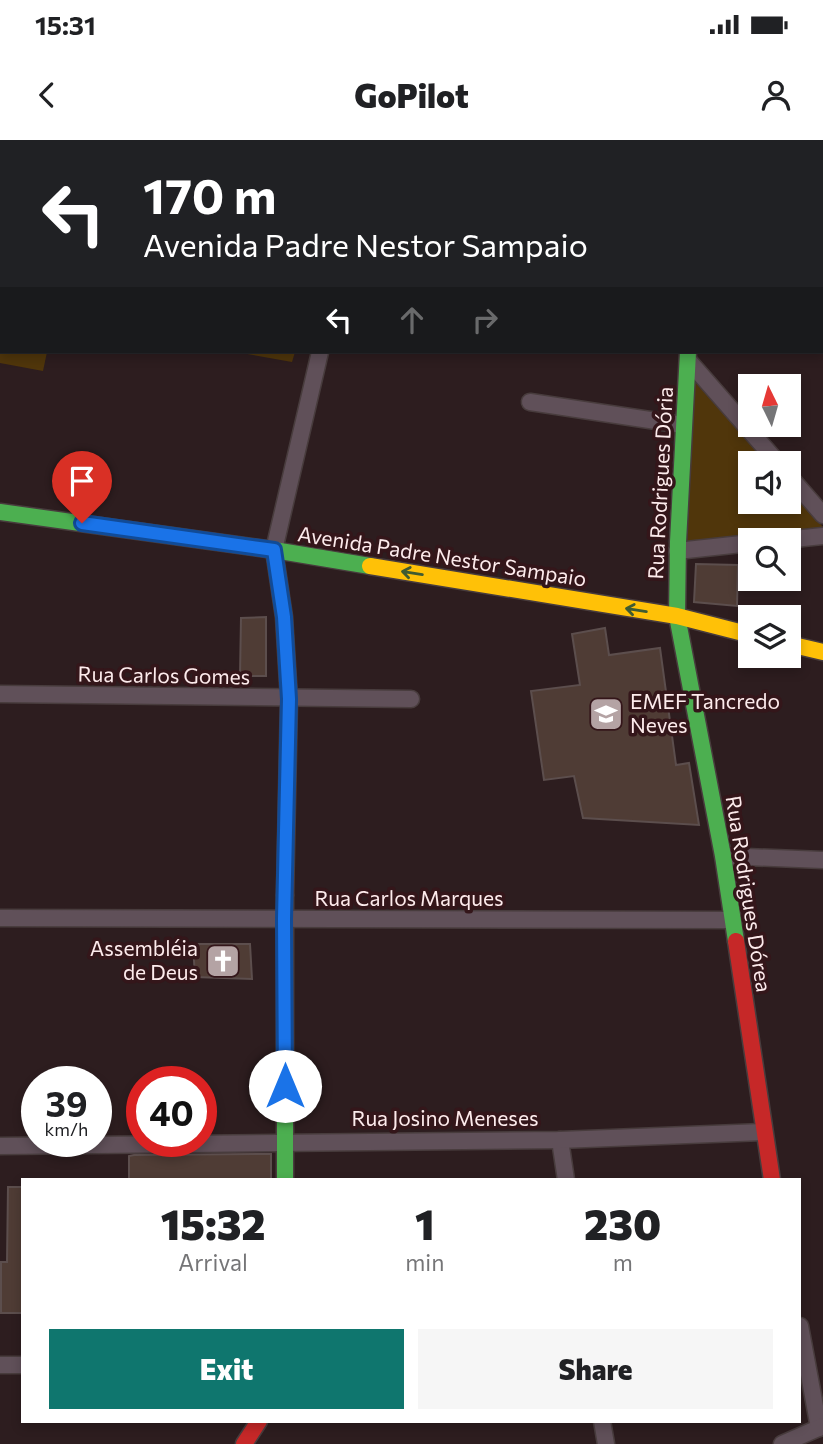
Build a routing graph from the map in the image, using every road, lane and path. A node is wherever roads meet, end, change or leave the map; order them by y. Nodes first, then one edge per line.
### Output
1 (320, 354) edge
2 (688, 356) edge
3 (530, 402) dead end
4 (683, 425) junction
5 (768, 451) edge
6 (801, 490) edge
7 (0, 512) edge
8 (823, 515) edge
9 (823, 536) edge
10 (801, 538) edge
11 (738, 544) edge
12 (274, 550) junction
13 (677, 551) junction
14 (677, 616) junction
15 (738, 632) edge
16 (801, 647) edge
17 (823, 652) edge
18 (0, 694) edge
19 (289, 699) junction
20 (411, 699) dead end
21 (723, 856) junction
22 (823, 860) edge
23 (0, 918) edge
24 (284, 919) junction
25 (733, 920) junction
26 (763, 1132) junction
27 (560, 1140) junction
28 (286, 1142) junction
29 (0, 1146) edge
30 (285, 1178) edge
31 (566, 1178) edge
32 (772, 1178) edge
33 (801, 1331) edge
34 (0, 1365) edge
35 (21, 1365) edge
36 (258, 1423) edge
37 (602, 1423) edge
38 (821, 1427) edge
39 (244, 1444) edge
40 (606, 1444) edge
41 (782, 1444) edge

1 - 12 street
2 - 4 street, Rua Rodrigues Dória
2 - 5 street
3 - 4 street
4 - 13 street, Rua Rodrigues Dória
6 - 8 street
7 - 12 street, Avenida Padre Nestor Sampaio
9 - 10 street
11 - 13 street
14 -> 12 street, Avenida Padre Nestor Sampaio
12 - 19 street
13 - 14 street, Rua Rodrigues Dória
14 - 15 street, Avenida Padre Nestor Sampaio
14 - 21 street, Rua Rodrigues Dórea
16 - 17 street
18 - 19 street, Rua Carlos Gomes
19 - 20 street, Rua Carlos Gomes
19 - 24 street
21 - 22 street
21 - 25 street, Rua Rodrigues Dórea
23 - 24 street, Rua Carlos Marques
24 - 25 street, Rua Carlos Marques
24 - 28 street
25 - 26 street, Rua Rodrigues Dórea
26 - 27 street, Rua Josino Meneses
26 - 32 street, Rua Rodrigues Dórea
27 - 28 street, Rua Josino Meneses
27 - 31 street
28 - 29 street, Rua Josino Meneses
28 - 30 street
33 - 38 street
34 - 35 street
36 - 39 street
37 - 40 street
38 - 41 street

